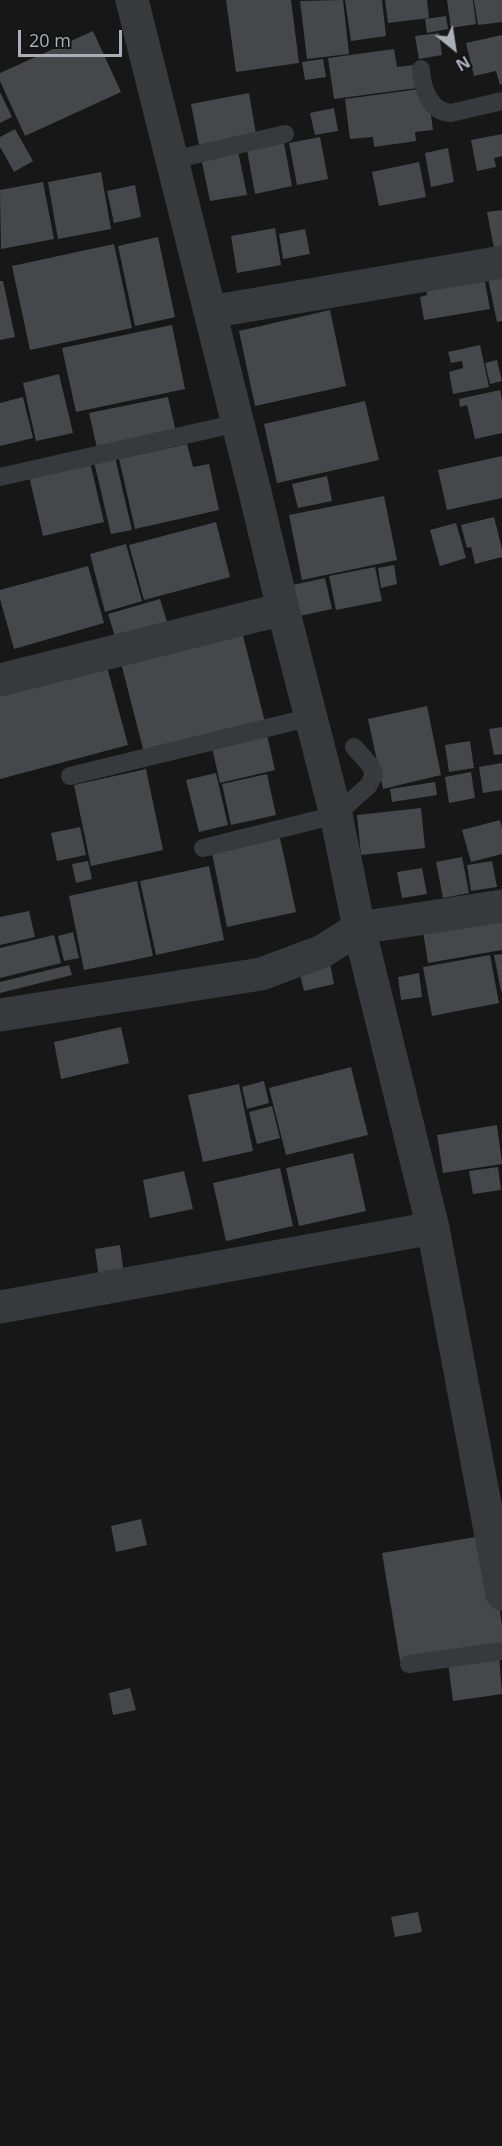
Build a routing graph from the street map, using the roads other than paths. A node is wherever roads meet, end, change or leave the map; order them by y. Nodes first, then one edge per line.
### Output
1 (132, 0) edge
2 (421, 69) dead end
3 (502, 101) edge
4 (285, 134) dead end
5 (172, 160) junction
6 (502, 262) edge
7 (210, 312) junction
8 (238, 423) junction
9 (0, 477) edge
10 (283, 609) junction
11 (0, 680) edge
12 (312, 717) junction
13 (354, 747) dead end
14 (69, 776) dead end
15 (336, 815) junction
16 (203, 848) dead end
17 (502, 906) edge
18 (359, 928) junction
19 (0, 1015) edge
20 (433, 1228) junction
21 (0, 1307) edge
22 (502, 1594) edge
23 (502, 1651) edge
24 (409, 1664) dead end

1 - 5 street
2 - 3 lane
4 - 5 lane
5 - 7 street
6 - 7 street
7 - 8 street
8 - 9 lane
8 - 10 street
10 - 11 street
10 - 12 street
12 - 14 lane
12 - 15 street
13 - 15 lane
15 - 16 lane
15 - 18 street
17 - 18 street
18 - 19 street
18 - 20 street
20 - 21 street
20 - 22 street
23 - 24 lane

